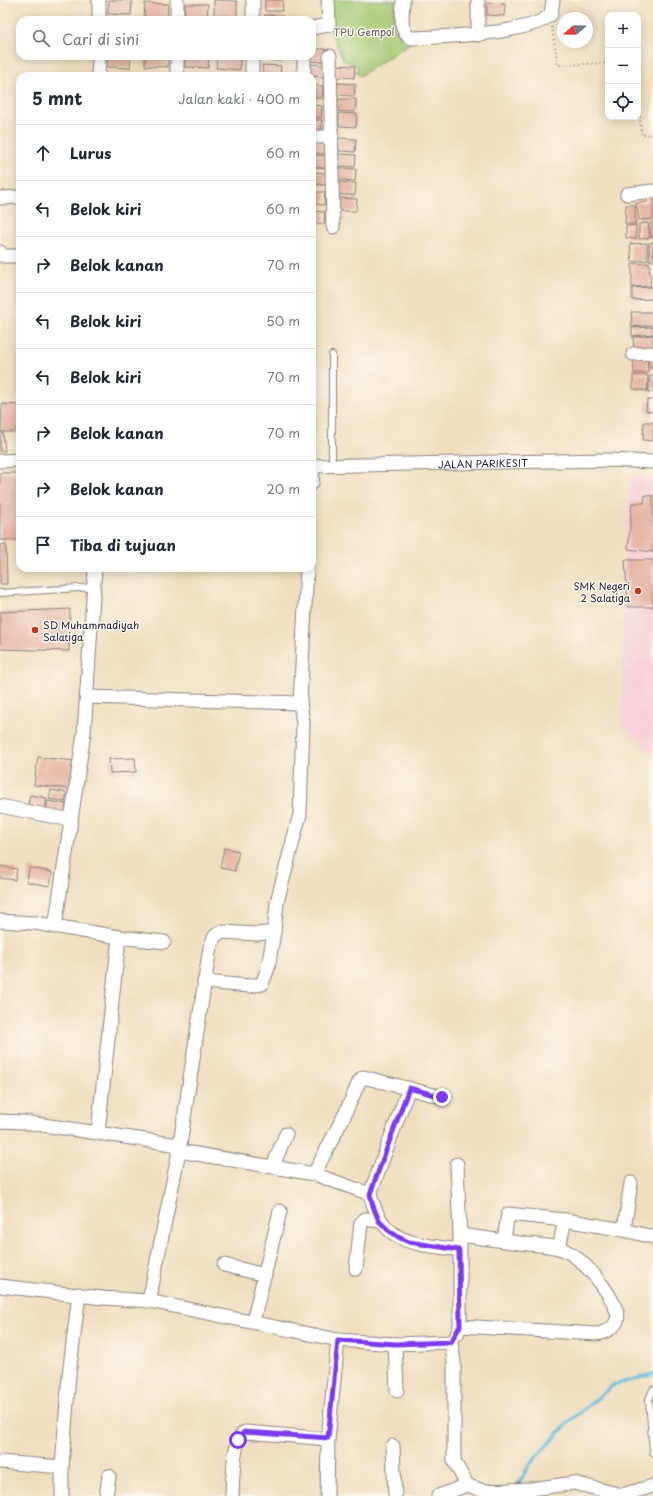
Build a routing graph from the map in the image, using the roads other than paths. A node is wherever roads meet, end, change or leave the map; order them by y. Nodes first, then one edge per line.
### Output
1 (99, 0) edge
2 (177, 0) edge
3 (253, 0) edge
4 (328, 0) edge
5 (403, 0) edge
6 (478, 0) edge
7 (553, 0) edge
8 (99, 16) edge
9 (177, 16) edge
10 (253, 16) edge
11 (316, 28) edge
12 (478, 35) junction
13 (330, 56) dead end
14 (98, 60) edge
15 (177, 60) edge
16 (252, 60) edge
17 (304, 60) edge
18 (98, 72) edge
19 (177, 72) edge
20 (252, 72) edge
21 (304, 72) edge
22 (316, 137) edge
23 (332, 137) junction
24 (653, 191) edge
25 (627, 194) dead end
26 (16, 197) edge
27 (0, 198) edge
28 (333, 227) dead end
29 (0, 252) edge
30 (16, 256) edge
31 (653, 353) edge
32 (633, 354) dead end
33 (332, 355) dead end
34 (16, 460) edge
35 (0, 461) edge
36 (653, 462) edge
37 (316, 466) edge
38 (332, 466) junction
39 (95, 572) edge
40 (307, 572) edge
41 (95, 587) junction
42 (0, 593) edge
43 (87, 697) junction
44 (300, 703) junction
45 (0, 806) edge
46 (71, 820) junction
47 (0, 921) edge
48 (55, 927) junction
49 (274, 932) junction
50 (119, 937) junction
51 (164, 942) dead end
52 (204, 982) junction
53 (409, 1088) junction
54 (442, 1097) dead end
55 (0, 1121) edge
56 (98, 1132) junction
57 (286, 1134) dead end
58 (179, 1148) junction
59 (457, 1164) dead end
60 (273, 1166) junction
61 (314, 1174) junction
62 (631, 1182) dead end
63 (370, 1194) junction
64 (280, 1211) dead end
65 (564, 1220) junction
66 (379, 1221) junction
67 (624, 1230) junction
68 (460, 1235) junction
69 (653, 1237) edge
70 (504, 1240) junction
71 (559, 1248) junction
72 (459, 1250) junction
73 (224, 1265) dead end
74 (356, 1269) dead end
75 (265, 1275) junction
76 (0, 1286) edge
77 (80, 1294) junction
78 (149, 1301) junction
79 (252, 1322) junction
80 (460, 1326) junction
81 (338, 1340) junction
82 (451, 1342) junction
83 (396, 1344) junction
84 (653, 1390) edge
85 (397, 1391) dead end
86 (328, 1438) junction
87 (393, 1446) dead end
88 (653, 1452) edge
89 (0, 1462) edge
90 (62, 1467) junction
91 (109, 1476) dead end
92 (467, 1485) junction
93 (653, 1486) edge
94 (62, 1496) edge
95 (106, 1496) edge
96 (232, 1496) edge
97 (327, 1496) edge
98 (396, 1496) edge
99 (438, 1496) edge

1 - 8 street
2 - 9 street
3 - 10 street
4 - 11 street
5 - 12 street
6 - 12 street
7 - 12 street
13 - 23 street
14 - 18 street
15 - 19 street
16 - 20 street
17 - 21 street
22 - 23 street
23 - 28 street
24 - 25 street
26 - 27 street
29 - 30 street
31 - 32 street
33 - 38 lane
34 - 35 street
36 - 38 street, JALAN PARIKESIT
37 - 38 street, JALAN PARIKESIT
39 - 41 street
40 - 44 street
41 - 42 lane
41 - 43 street
43 - 44 street
43 - 46 street
44 - 49 street
45 - 46 street
46 - 48 street
47 - 48 street
48 - 50 street
49 - 52 street
49 - 52 street
50 - 51 street
50 - 56 street
52 - 58 street
53 - 54 street
53 - 61 street
53 - 63 street
55 - 56 street
56 - 58 street
57 - 60 street
58 - 60 street
58 - 78 street
59 - 68 street
60 - 61 street
61 - 63 street
62 - 67 street
63 - 66 street
64 - 75 street
65 - 67 street
65 - 70 street
65 - 71 street
66 - 72 street
66 - 74 street
67 - 69 street
68 - 70 street
68 - 72 street
70 - 71 street
71 - 80 street
72 - 80 street
73 - 75 street
75 - 79 street
76 - 77 street
77 - 78 street
77 - 90 street
78 - 79 street
79 - 81 street
80 - 82 street
81 - 83 street
81 - 86 street
82 - 83 street
82 - 92 street
83 - 85 street
84 - 88 lane
86 - 96 street
86 - 97 street
87 - 98 street
89 - 90 street
90 - 94 street
91 - 95 street
92 - 93 street
92 - 99 street

